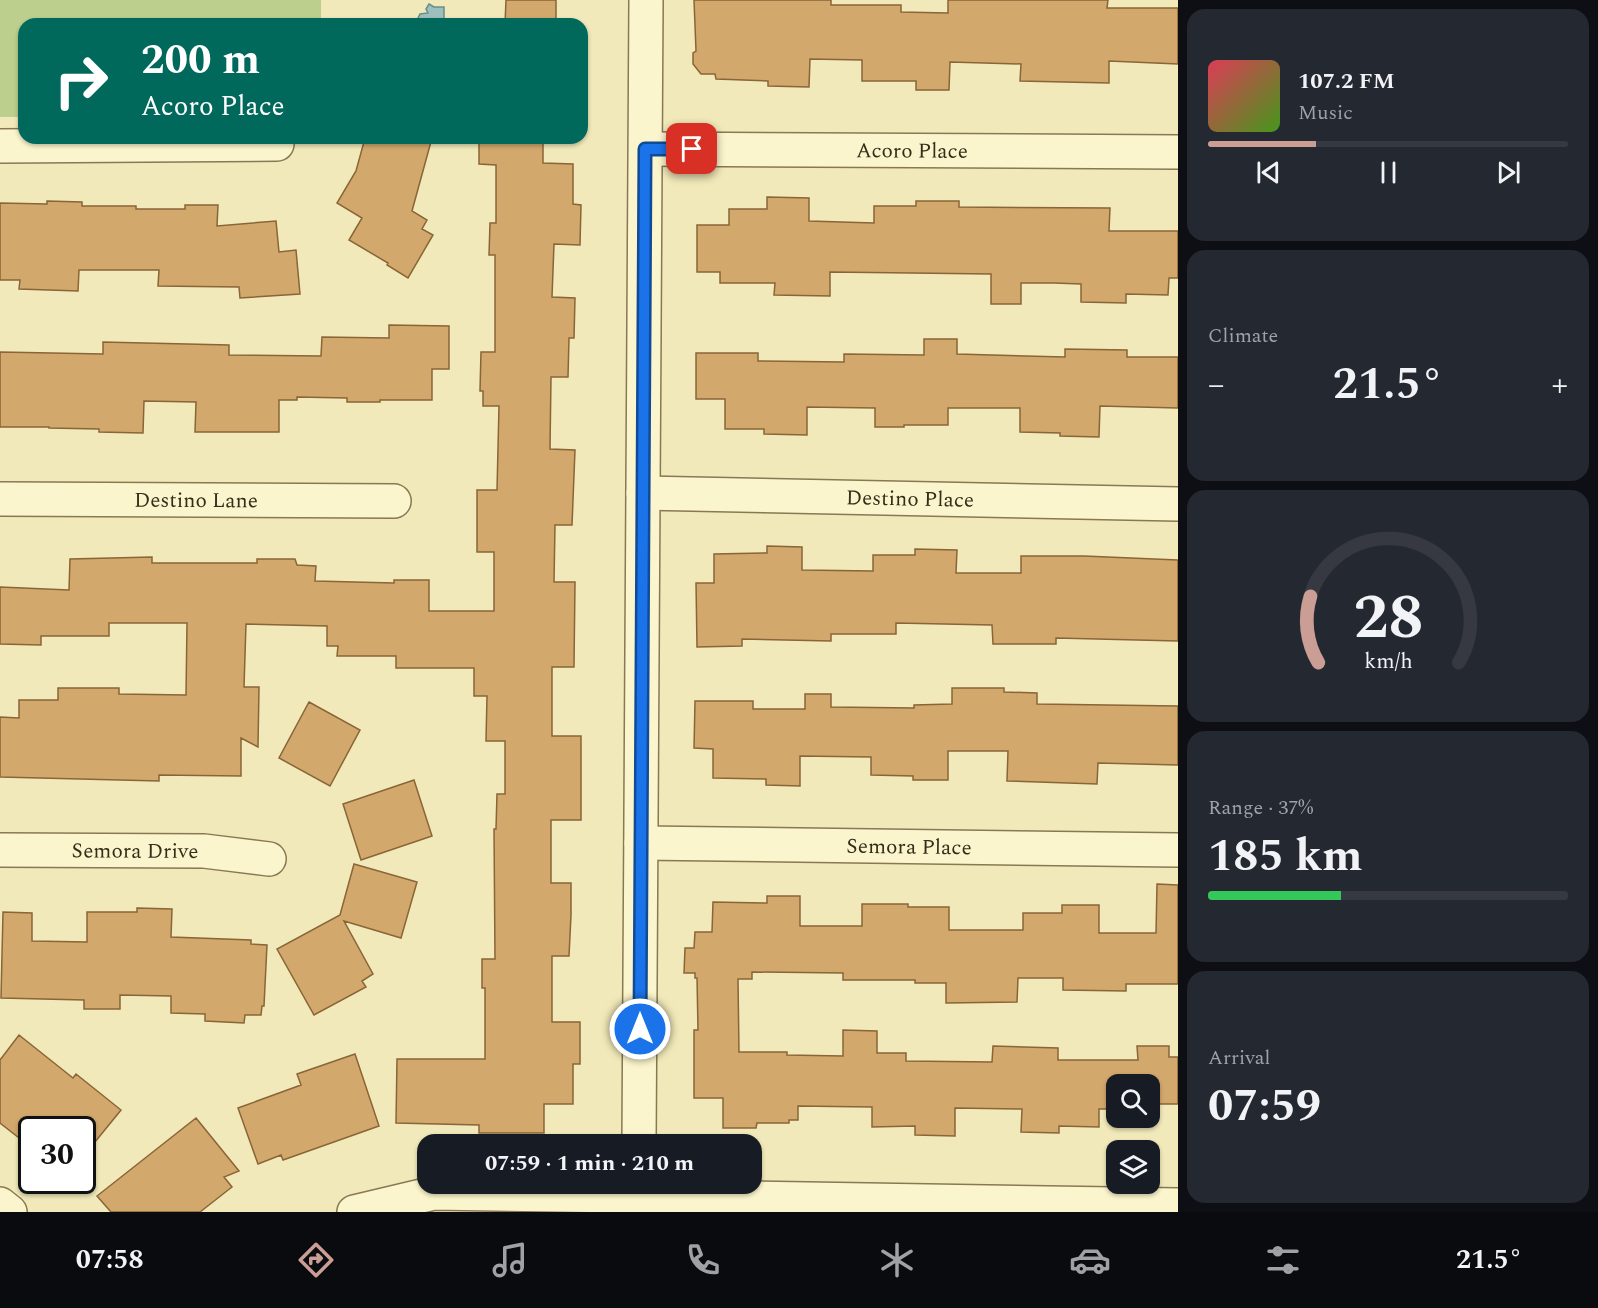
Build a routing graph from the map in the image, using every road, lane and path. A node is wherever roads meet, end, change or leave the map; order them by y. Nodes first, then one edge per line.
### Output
1 (646, 0) edge
2 (277, 144) dead end
3 (0, 146) edge
4 (645, 149) junction
5 (1178, 152) edge
6 (643, 493) junction
7 (0, 500) edge
8 (394, 501) dead end
9 (1178, 504) edge
10 (641, 843) junction
11 (0, 850) edge
12 (1178, 850) edge
13 (268, 859) dead end
14 (639, 1134) edge
15 (762, 1193) edge
16 (430, 1194) edge
17 (0, 1204) edge
18 (1178, 1205) edge
19 (10, 1212) edge
20 (354, 1212) edge

1 - 4 street
2 - 3 street
4 - 5 street, Acoro Place
4 - 6 street
6 - 9 street, Destino Place
6 - 10 street
7 - 8 street, Destino Lane
10 - 12 street, Semora Place
10 - 14 street
11 - 13 street, Semora Drive
15 - 18 street
16 - 20 street
17 - 19 street

